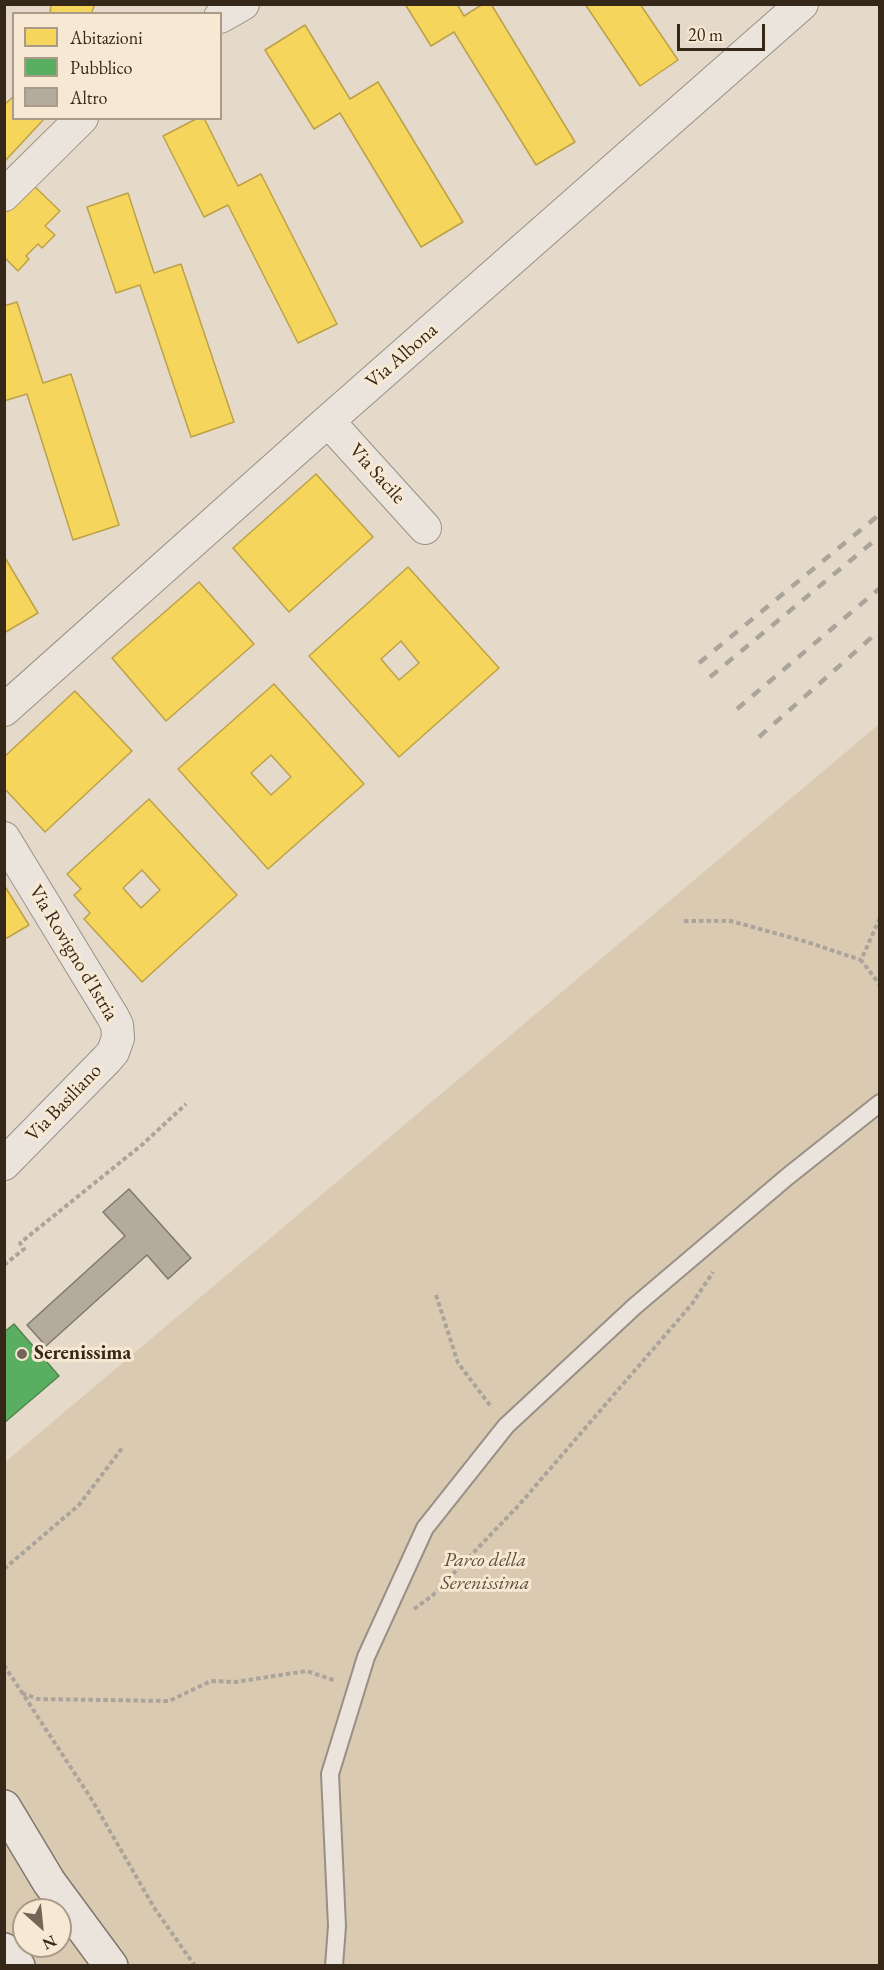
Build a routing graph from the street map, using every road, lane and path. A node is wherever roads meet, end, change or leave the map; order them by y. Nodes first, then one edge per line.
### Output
1 (243, 4) edge
2 (802, 4) edge
3 (222, 16) edge
4 (80, 120) edge
5 (4, 195) edge
6 (328, 421) junction
7 (425, 528) dead end
8 (4, 710) edge
9 (4, 838) edge
10 (879, 918) edge
11 (684, 921) dead end
12 (861, 960) junction
13 (879, 985) edge
14 (118, 1038) joint
15 (879, 1103) edge
16 (186, 1104) dead end
17 (4, 1164) edge
18 (4, 1265) edge
19 (716, 1267) dead end
20 (436, 1295) dead end
21 (506, 1426) junction
22 (123, 1447) dead end
23 (4, 1569) edge
24 (412, 1610) dead end
25 (4, 1665) edge
26 (356, 1688) junction
27 (21, 1693) junction
28 (4, 1807) edge
29 (4, 1950) edge
30 (18, 1965) edge
31 (111, 1965) edge
32 (195, 1965) edge
33 (334, 1965) edge

1 - 3 street
2 - 6 street, Via Albona
4 - 5 street
6 - 7 street, Via Sacile
6 - 8 street, Via Albona
9 - 14 street, Via Rovigno d'Istria
10 - 12 path
11 - 12 path
12 - 13 path
14 - 17 street, Via Basiliano
15 - 21 lane
16 - 18 path
19 - 24 path
20 - 21 path
21 - 26 lane
22 - 23 path
25 - 27 path
26 - 27 path
26 - 33 lane
27 - 32 path
28 - 31 main road
29 - 30 main road

